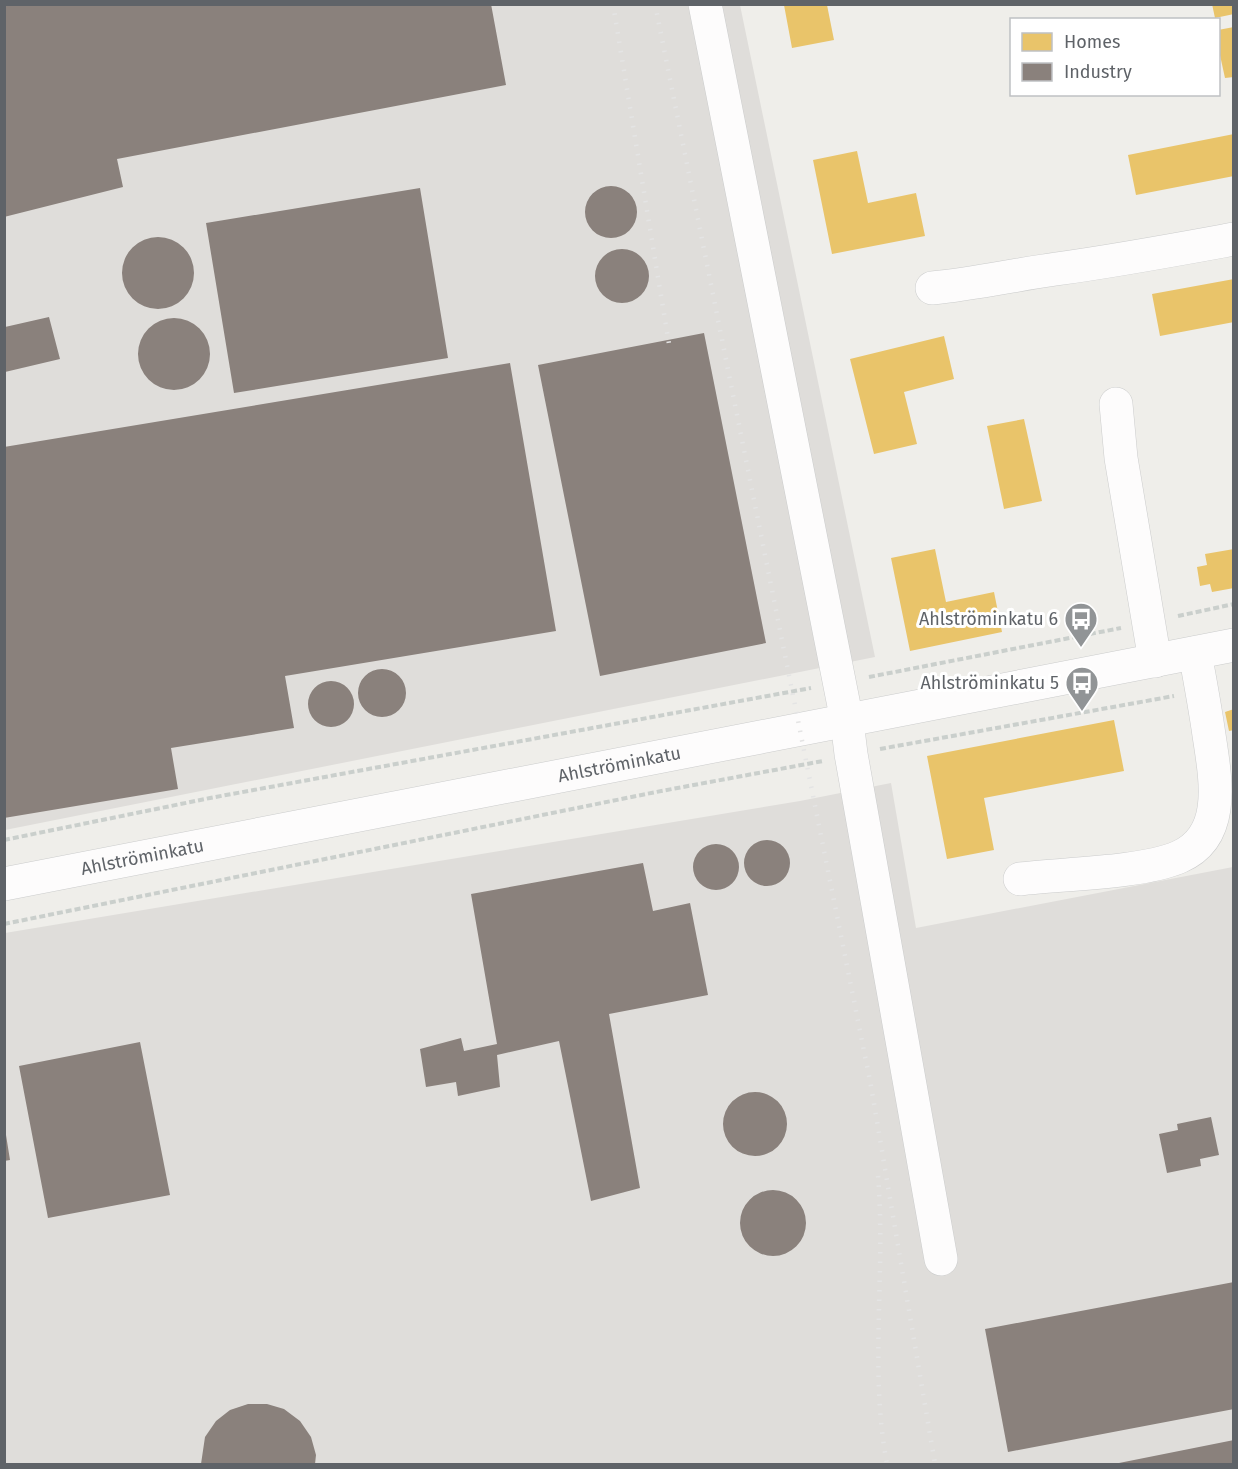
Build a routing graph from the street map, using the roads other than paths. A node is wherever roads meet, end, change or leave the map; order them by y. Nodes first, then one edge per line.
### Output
1 (705, 4) edge
2 (1233, 239) edge
3 (932, 288) dead end
4 (1116, 404) dead end
5 (1233, 645) edge
6 (1196, 653) junction
7 (1155, 662) junction
8 (847, 721) junction
9 (1020, 879) dead end
10 (4, 884) edge
11 (941, 1259) dead end

1 - 8 street
2 - 3 street
4 - 7 street
5 - 6 street, Ahlströminkatu
6 - 7 street, Ahlströminkatu
6 - 9 street
7 - 8 street, Ahlströminkatu
8 - 10 street, Ahlströminkatu
8 - 11 street

